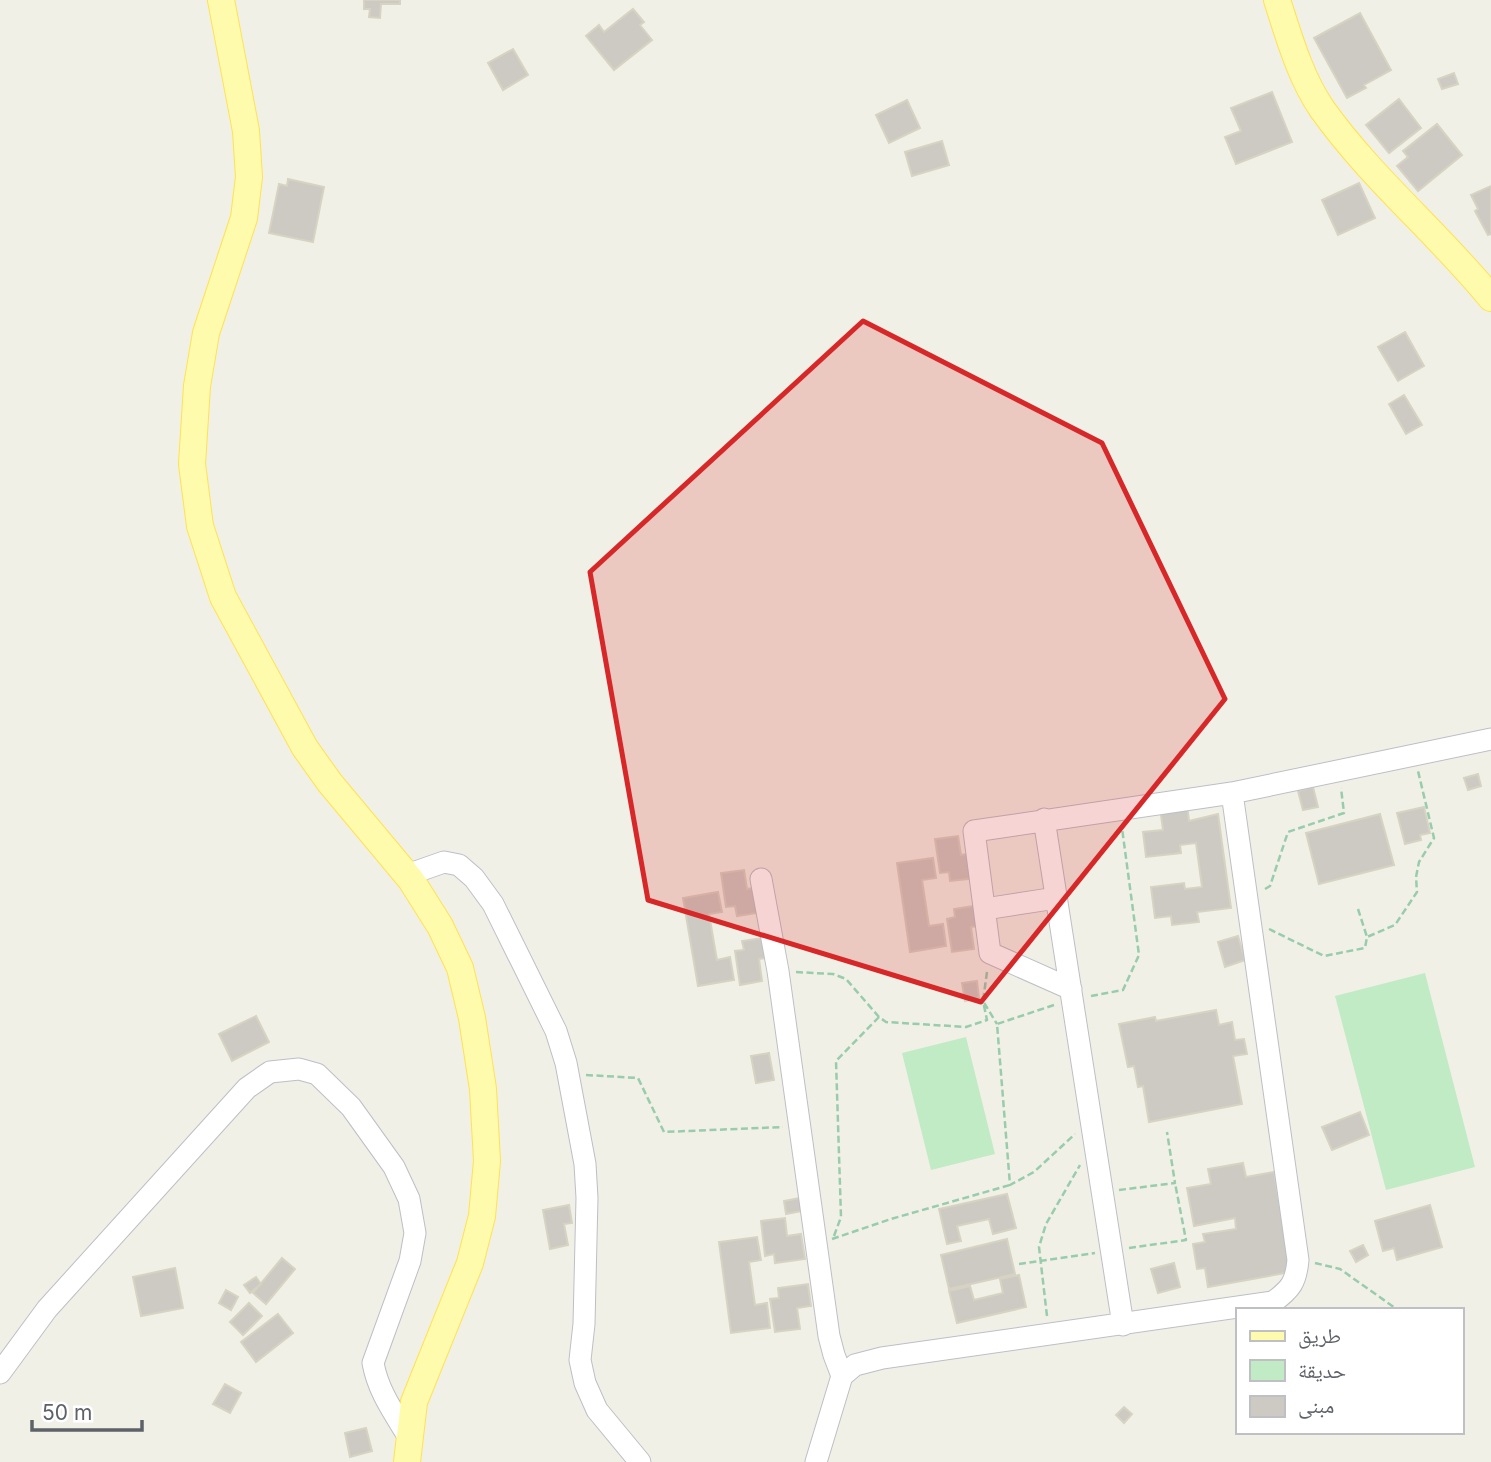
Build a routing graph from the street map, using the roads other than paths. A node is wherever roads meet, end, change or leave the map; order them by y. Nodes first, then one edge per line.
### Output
1 (221, 0) edge
2 (1277, 0) edge
3 (1491, 298) edge
4 (1482, 741) edge
5 (1232, 793) junction
6 (1044, 820) junction
7 (407, 875) junction
8 (761, 878) dead end
9 (1056, 898) junction
10 (985, 909) junction
11 (1071, 994) junction
12 (1123, 1325) junction
13 (0, 1373) edge
14 (842, 1376) junction
15 (408, 1449) edge
16 (640, 1462) edge
17 (816, 1462) edge

1 - 7 main road
2 - 3 main road
4 - 5 street
5 - 6 street
5 - 12 street
6 - 9 street
6 - 10 street
7 - 15 main road
7 - 16 street
8 - 14 street
9 - 10 street
9 - 11 street
10 - 11 street
11 - 12 street
12 - 14 street
13 - 15 street
14 - 17 street

